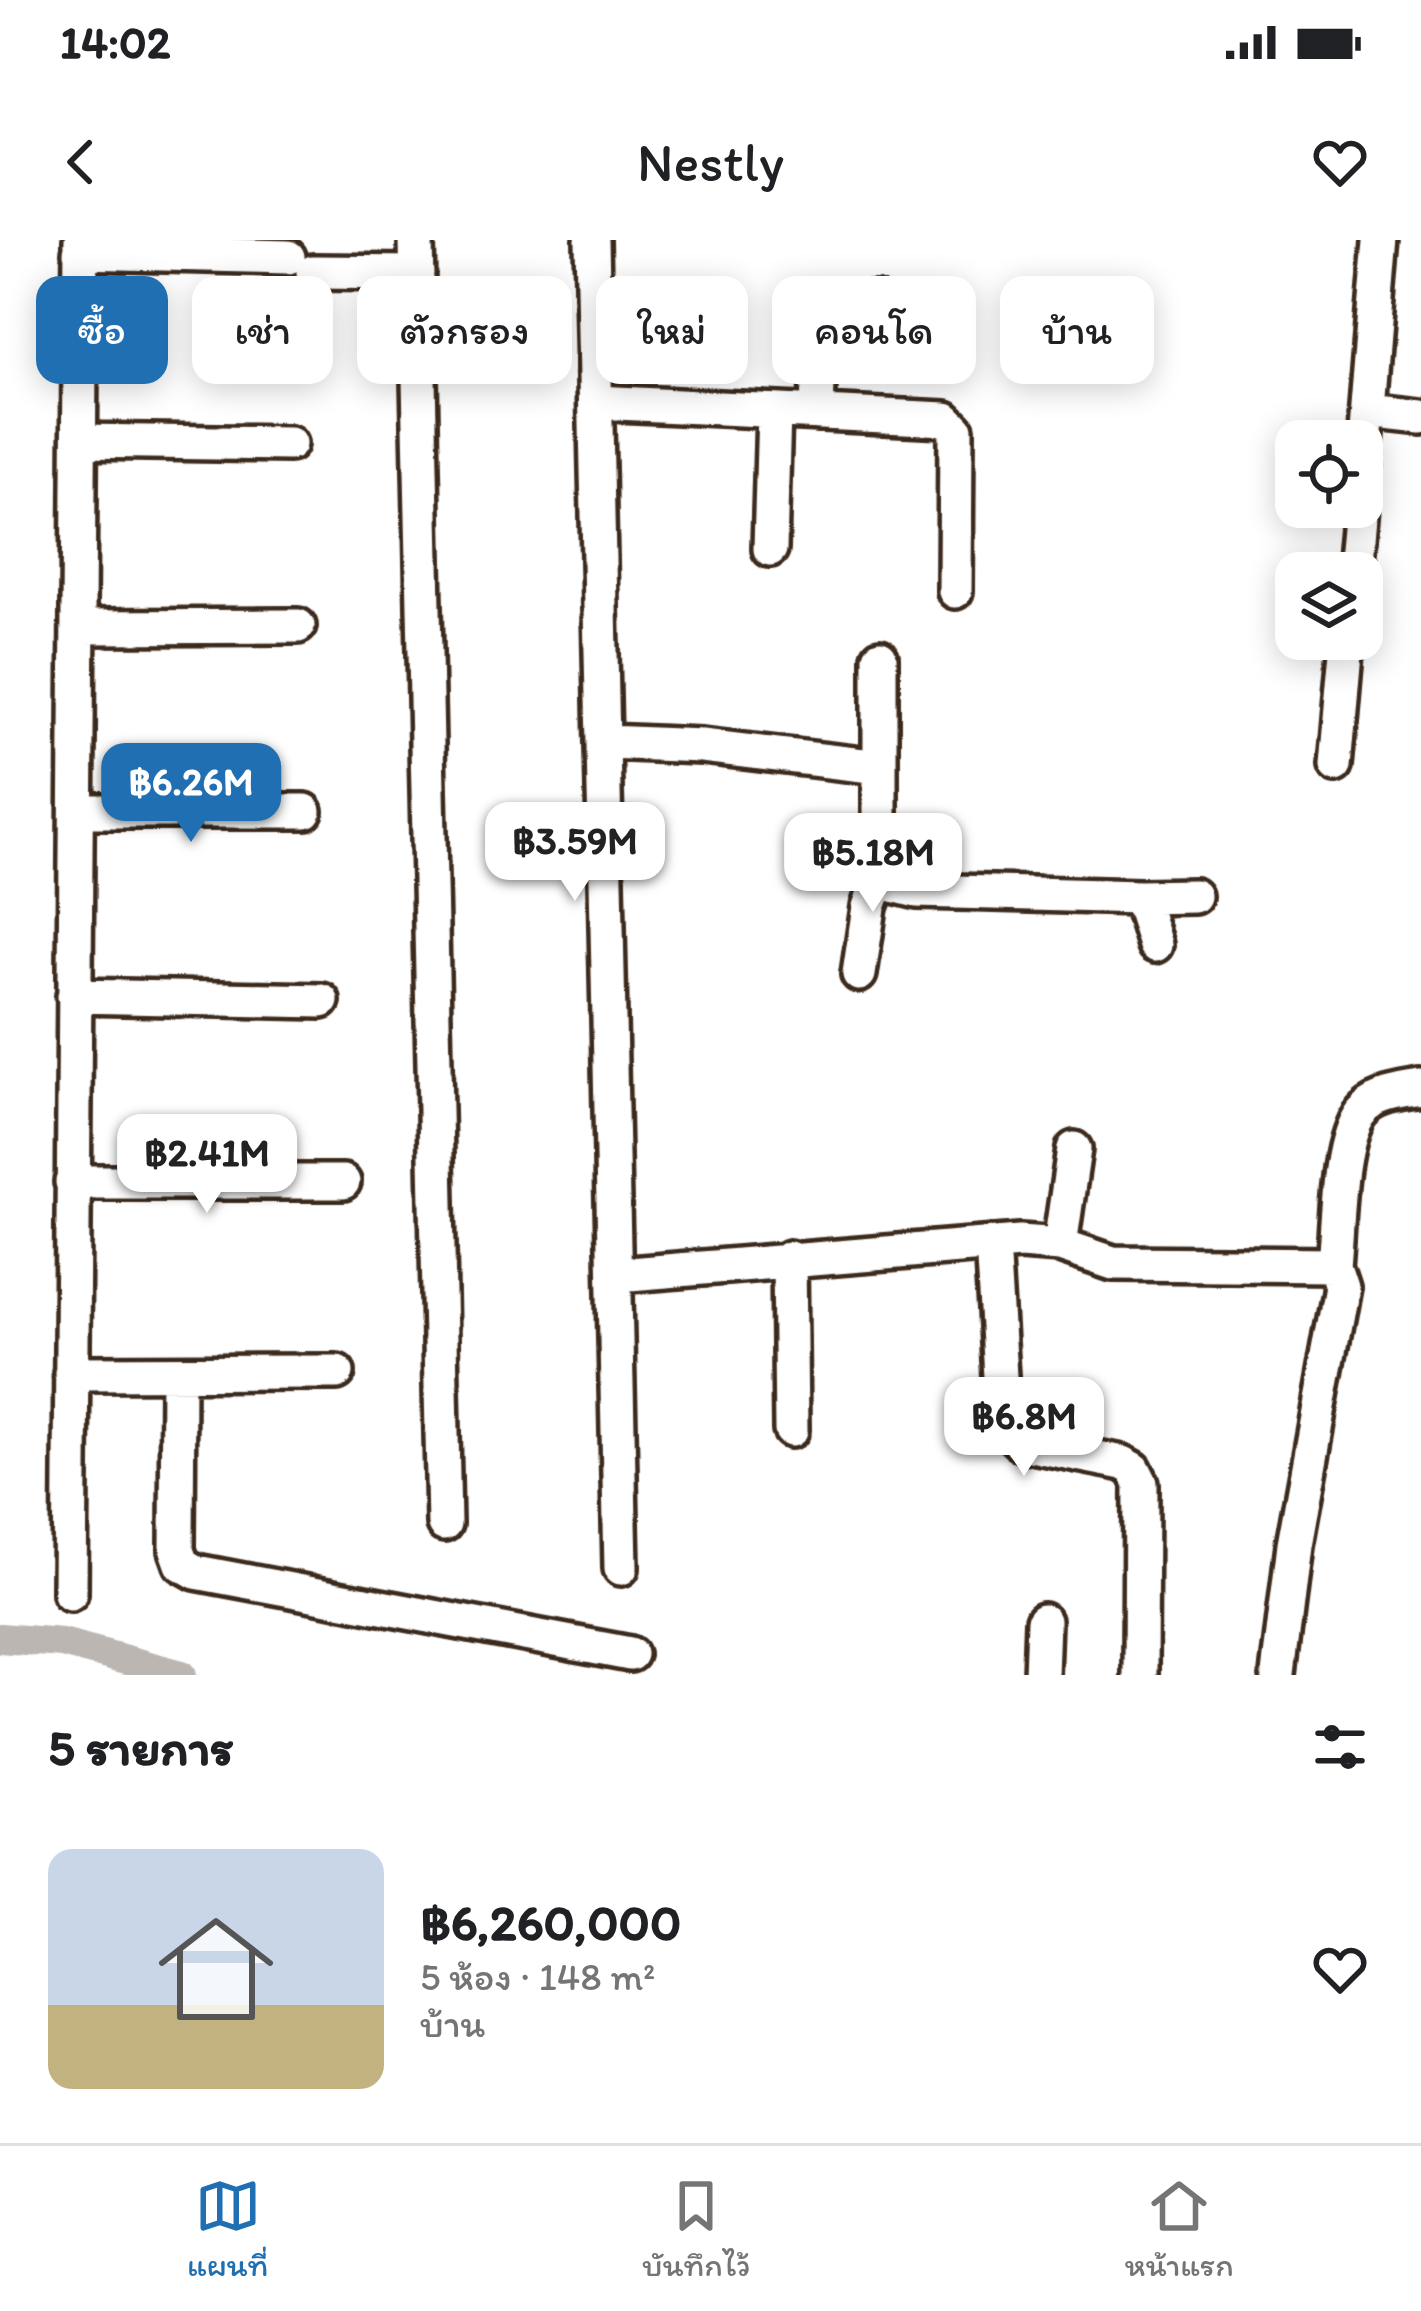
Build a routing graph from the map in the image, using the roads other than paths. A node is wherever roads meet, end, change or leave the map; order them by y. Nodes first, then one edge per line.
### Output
1 (592, 240) edge
2 (1381, 240) edge
3 (81, 246) edge
4 (416, 256) edge
5 (818, 384) edge
6 (596, 402) junction
7 (773, 411) junction
8 (1367, 411) junction
9 (817, 413) junction
10 (1421, 417) edge
11 (1366, 420) edge
12 (80, 441) junction
13 (290, 444) dead end
14 (770, 549) dead end
15 (955, 591) dead end
16 (298, 626) dead end
17 (79, 627) junction
18 (880, 657) dead end
19 (1345, 660) edge
20 (605, 742) junction
21 (1336, 766) dead end
22 (880, 767) junction
23 (76, 811) junction
24 (304, 811) dead end
25 (880, 876) junction
26 (1194, 896) dead end
27 (1140, 897) junction
28 (1155, 945) dead end
29 (860, 974) dead end
30 (74, 996) junction
31 (322, 1001) dead end
32 (1421, 1089) edge
33 (1074, 1149) dead end
34 (72, 1182) junction
35 (343, 1182) dead end
36 (992, 1244) junction
37 (1060, 1245) junction
38 (789, 1258) junction
39 (1334, 1265) junction
40 (617, 1275) junction
41 (337, 1372) dead end
42 (71, 1373) junction
43 (178, 1374) junction
44 (790, 1430) dead end
45 (444, 1524) dead end
46 (621, 1568) dead end
47 (70, 1593) dead end
48 (1042, 1621) dead end
49 (630, 1654) dead end
50 (1041, 1675) edge
51 (1140, 1675) edge
52 (1278, 1675) edge

1 - 6 street
2 - 8 street
3 - 4 street
3 - 12 street
4 - 45 street
5 - 9 street
6 - 7 street
6 - 20 street
7 - 9 street
7 - 14 street
8 - 10 street
8 - 11 street
9 - 15 street
12 - 13 street
12 - 17 street
16 - 17 street
17 - 23 street
18 - 22 street
19 - 21 street
20 - 22 street
20 - 40 street
22 - 25 street
23 - 24 street
23 - 30 street
25 - 27 street
25 - 29 street
26 - 27 street
27 - 28 street
30 - 31 street
30 - 34 street
32 - 39 street
33 - 37 street
34 - 35 street
34 - 42 street
36 - 37 street
36 - 38 street
36 - 51 street
37 - 39 street
38 - 40 street
38 - 44 street
39 - 52 street
40 - 46 street
41 - 43 street
42 - 43 street
42 - 47 street
43 - 49 street
48 - 50 street

